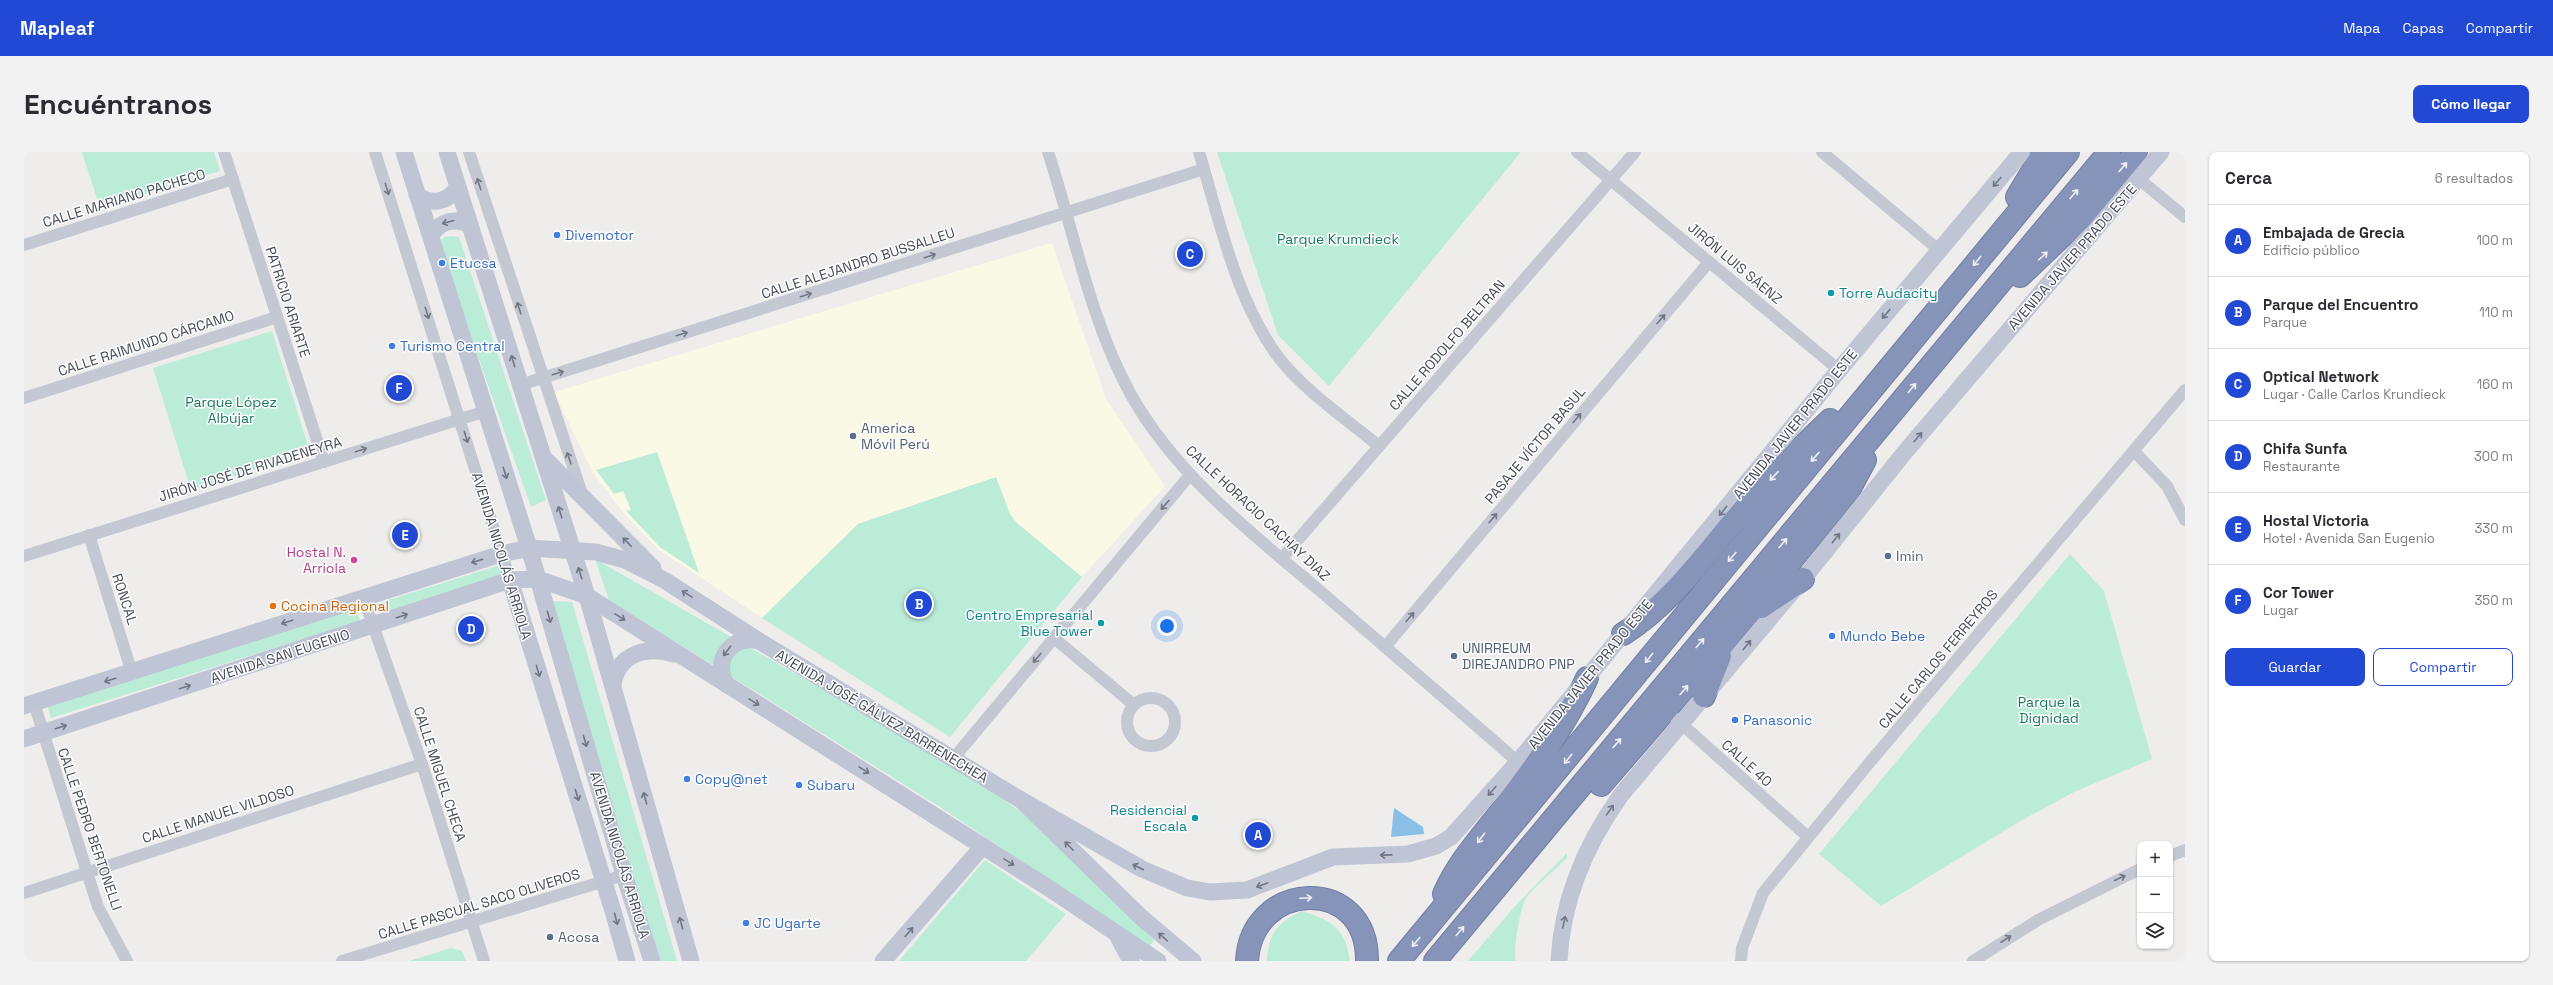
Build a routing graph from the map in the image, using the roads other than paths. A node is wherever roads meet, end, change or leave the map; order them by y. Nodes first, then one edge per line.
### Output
1 (224, 152) edge
2 (375, 152) edge
3 (404, 152) edge
4 (447, 152) edge
5 (469, 152) edge
6 (1048, 152) edge
7 (1199, 152) edge
8 (1577, 152) edge
9 (1635, 152) edge
10 (1822, 152) edge
11 (2022, 152) edge
12 (2044, 152) edge
13 (2068, 152) edge
14 (2109, 152) edge
15 (2136, 152) edge
16 (2161, 152) edge
17 (1204, 169) junction
18 (233, 179) junction
19 (2139, 179) junction
20 (1611, 180) junction
21 (458, 187) junction
22 (417, 195) junction
23 (1066, 213) junction
24 (2185, 217) edge
25 (470, 226) junction
26 (2002, 231) junction
27 (430, 236) junction
28 (24, 245) edge
29 (1940, 251) junction
30 (1709, 262) junction
31 (277, 317) junction
32 (1971, 318) junction
33 (1839, 370) junction
34 (1884, 373) junction
35 (542, 378) junction
36 (520, 385) junction
37 (2185, 390) edge
38 (24, 398) edge
39 (486, 411) junction
40 (1887, 418) junction
41 (460, 419) junction
42 (1379, 446) junction
43 (2134, 451) junction
44 (543, 458) junction
45 (324, 462) junction
46 (1190, 475) junction
47 (582, 495) junction
48 (2185, 520) edge
49 (89, 535) junction
50 (529, 548) junction
51 (572, 549) junction
52 (501, 554) junction
53 (24, 556) edge
54 (1282, 558) junction
55 (538, 579) junction
56 (1803, 579) junction
57 (510, 580) junction
58 (664, 580) junction
59 (587, 596) junction
60 (363, 597) junction
61 (1744, 619) junction
62 (374, 625) junction
63 (1623, 634) junction
64 (1054, 638) junction
65 (1726, 640) junction
66 (759, 641) junction
67 (1385, 647) junction
68 (685, 658) junction
69 (132, 673) junction
70 (1587, 678) junction
71 (613, 685) junction
72 (727, 685) junction
73 (1704, 696) junction
74 (29, 705) edge
75 (1134, 705) junction
76 (1674, 717) junction
77 (42, 734) junction
78 (24, 739) edge
79 (953, 759) junction
80 (1518, 762) junction
81 (422, 764) junction
82 (1021, 800) junction
83 (1808, 837) junction
84 (983, 846) junction
85 (2185, 850) edge
86 (2173, 855) edge
87 (1512, 870) junction
88 (2137, 870) edge
89 (87, 874) junction
90 (624, 875) junction
91 (604, 881) junction
92 (24, 893) edge
93 (472, 921) junction
94 (1432, 923) junction
95 (1116, 933) junction
96 (690, 960) edge
97 (127, 961) edge
98 (342, 961) edge
99 (484, 961) edge
100 (627, 961) edge
101 (652, 961) edge
102 (883, 961) edge
103 (1130, 961) edge
104 (1158, 961) edge
105 (1193, 961) edge
106 (1248, 961) edge
107 (1367, 961) edge
108 (1400, 961) edge
109 (1435, 961) edge
110 (1559, 961) edge
111 (1741, 961) edge
112 (1973, 961) edge

1 - 18 street, PATRICIO ARIARTE
2 -> 41 street, AVENIDA NICOLÁS ARRIOLA
3 - 22 main road, AVENIDA NICOLÁS ARRIOLA
4 - 21 main road
35 -> 5 street
6 - 23 street, CALLE HORACIO CACHAY DIAZ
7 - 17 street
8 - 20 street, JIRÓN LUIS SÁENZ
9 - 20 street, CALLE RODOLFO BELTRAN
10 - 29 street
11 -> 29 main road, AVENIDA JAVIER PRADO ESTE
12 - 26 highway
13 - 26 highway
32 -> 14 highway
32 -> 15 highway
16 - 19 main road, AVENIDA JAVIER PRADO ESTE
17 - 23 street, CALLE ALEJANDRO BUSSALLEU
17 - 42 street
18 - 28 street, CALLE MARIANO PACHECO
18 - 31 street, PATRICIO ARIARTE
19 - 24 street
56 -> 19 main road, AVENIDA JAVIER PRADO ESTE
20 - 30 street, JIRÓN LUIS SÁENZ
20 - 42 street, CALLE RODOLFO BELTRAN
21 - 22 main road
21 - 25 main road
22 - 27 main road, AVENIDA NICOLÁS ARRIOLA
35 -> 23 street, CALLE ALEJANDRO BUSSALLEU
23 - 46 street, CALLE HORACIO CACHAY DIAZ
25 -> 27 main road
36 -> 25 main road
26 -> 34 highway
27 - 39 main road, AVENIDA NICOLÁS ARRIOLA
29 -> 33 main road, AVENIDA JAVIER PRADO ESTE
30 - 33 street, JIRÓN LUIS SÁENZ
67 -> 30 street, PASAJE VÍCTOR BASUL
31 - 38 street, CALLE RAIMUNDO CÁRCAMO
31 - 45 street, PATRICIO ARIARTE
40 -> 32 highway
33 -> 63 main road, AVENIDA JAVIER PRADO ESTE
34 -> 63 highway
34 -> 94 highway
35 - 36 street, CALLE ALEJANDRO BUSSALLEU
47 -> 35 street
36 - 44 main road
37 - 43 street, CALLE CARLOS FERREYROS
39 - 41 street, JIRÓN JOSÉ DE RIVADENEYRA
39 -> 50 main road, AVENIDA NICOLÁS ARRIOLA
40 - 61 highway
87 -> 40 highway
45 -> 41 street, JIRÓN JOSÉ DE RIVADENEYRA
41 -> 52 street, AVENIDA NICOLÁS ARRIOLA
42 - 54 street, CALLE RODOLFO BELTRAN
43 - 48 street
43 - 83 street, CALLE CARLOS FERREYROS
44 - 47 main road
51 -> 44 main road
45 - 49 street, JIRÓN JOSÉ DE RIVADENEYRA
46 - 54 street, CALLE HORACIO CACHAY DIAZ
46 -> 64 street
58 -> 47 main road
49 - 53 street, JIRÓN JOSÉ DE RIVADENEYRA
49 - 69 street, RONCAL
50 - 51 main road, AVENIDA JOSÉ GÁLVEZ BARRENECHEA
50 - 52 main road
50 - 55 main road, AVENIDA NICOLÁS ARRIOLA
51 - 58 main road, AVENIDA JOSÉ GÁLVEZ BARRENECHEA
59 -> 51 main road
52 - 57 street, AVENIDA NICOLÁS ARRIOLA
52 -> 60 main road
54 - 67 street, CALLE HORACIO CACHAY DIAZ
55 - 57 main road, AVENIDA SAN EUGENIO
55 - 59 main road
55 -> 90 main road, AVENIDA NICOLÁS ARRIOLA
56 - 61 highway
73 -> 56 main road, AVENIDA JAVIER PRADO ESTE
62 -> 57 main road, AVENIDA SAN EUGENIO
57 -> 91 main road, AVENIDA NICOLÁS ARRIOLA
66 -> 58 main road, AVENIDA JOSÉ GÁLVEZ BARRENECHEA
59 -> 68 main road
59 - 71 main road
60 - 62 street, CALLE MIGUEL CHECA
60 -> 69 main road
61 - 65 highway
77 -> 62 main road, AVENIDA SAN EUGENIO
62 - 81 street, CALLE MIGUEL CHECA
63 - 70 main road, AVENIDA JAVIER PRADO ESTE
64 - 75 street
64 -> 79 street
65 - 73 highway
76 -> 65 highway
66 -> 72 main road
66 - 79 main road, AVENIDA JOSÉ GÁLVEZ BARRENECHEA
67 - 80 street, CALLE HORACIO CACHAY DIAZ
68 - 71 main road
68 - 72 main road
69 -> 74 main road
70 - 80 main road, AVENIDA JAVIER PRADO ESTE
70 -> 94 highway
96 -> 71 main road
72 -> 84 main road
73 - 76 main road, AVENIDA JAVIER PRADO ESTE
74 - 77 street, CALLE PEDRO BERTONELLI
75 - 75 street
76 - 83 street, CALLE 40
76 - 87 highway
110 -> 76 main road, AVENIDA JAVIER PRADO ESTE
77 - 78 main road, AVENIDA SAN EUGENIO
77 - 89 street, CALLE PEDRO BERTONELLI
79 - 82 main road, AVENIDA JOSÉ GÁLVEZ BARRENECHEA
80 -> 82 main road, AVENIDA JAVIER PRADO ESTE
81 - 89 street, CALLE MANUEL VILDOSO
81 - 93 street, CALLE MIGUEL CHECA
105 -> 82 main road, AVENIDA JOSÉ GÁLVEZ BARRENECHEA
83 - 111 street, CALLE CARLOS FERREYROS
84 -> 95 main road
102 -> 84 main road
85 - 86 street
109 -> 87 highway
112 -> 88 street
89 - 92 street, CALLE MANUEL VILDOSO
89 - 97 street, CALLE PEDRO BERTONELLI
90 - 91 street, CALLE PASCUAL SACO OLIVEROS
90 - 101 main road, AVENIDA NICOLÁS ARRIOLA
91 - 93 street, CALLE PASCUAL SACO OLIVEROS
91 -> 100 main road, AVENIDA NICOLÁS ARRIOLA
93 - 98 street, CALLE PASCUAL SACO OLIVEROS
93 - 99 street, CALLE MIGUEL CHECA
94 -> 108 highway
95 - 103 main road
95 - 104 main road
106 -> 107 highway

